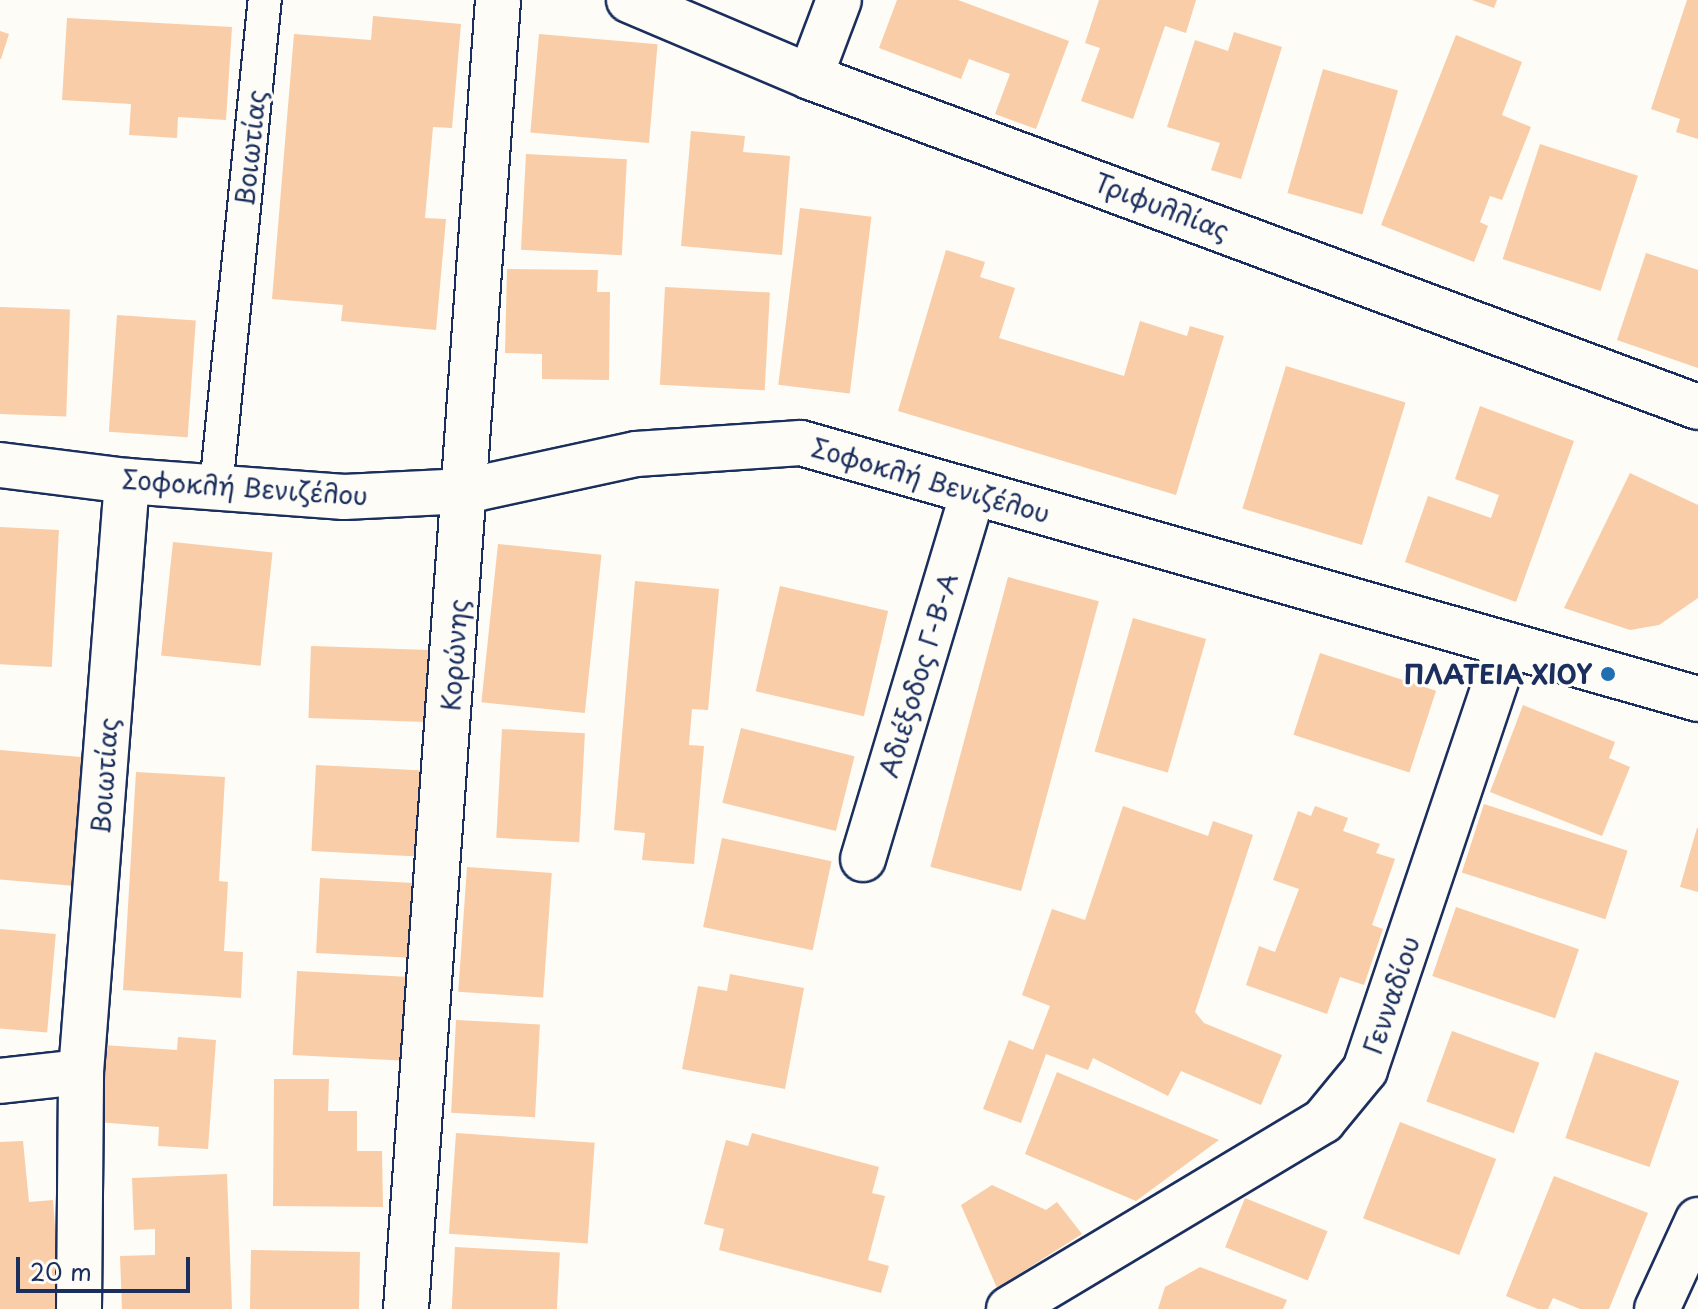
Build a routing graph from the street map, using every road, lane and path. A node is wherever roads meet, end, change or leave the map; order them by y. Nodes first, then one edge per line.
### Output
1 (265, 0) edge
2 (498, 0) edge
3 (629, 0) edge
4 (839, 0) edge
5 (810, 77) junction
6 (1698, 407) edge
7 (0, 465) edge
8 (127, 481) junction
9 (216, 488) junction
10 (466, 491) junction
11 (973, 492) junction
12 (1508, 645) junction
13 (1698, 699) edge
14 (863, 859) dead end
15 (81, 1072) junction
16 (0, 1081) edge
17 (1698, 1220) edge
18 (79, 1309) edge
19 (406, 1309) edge
20 (1009, 1309) edge
21 (1657, 1309) edge

1 - 9 lane, Βοιωτίας
2 - 10 street, Κορώνης
3 - 5 street, Τριφυλλίας
4 - 5 street
5 - 6 street, Τριφυλλίας
7 - 8 street, Σοφοκλή Βενιζέλου
8 - 9 street, Σοφοκλή Βενιζέλου
8 - 15 street, Βοιωτίας
9 - 10 street, Σοφοκλή Βενιζέλου
10 - 11 street, Σοφοκλή Βενιζέλου
10 - 19 street, Κορώνης
11 - 12 street, Σοφοκλή Βενιζέλου
11 - 14 street, Αδιέξοδος Γ-Β-Α
12 - 13 street, Σοφοκλή Βενιζέλου
12 - 20 street, Γενναδίου
15 - 16 street
15 - 18 street, Βοιωτίας
17 - 21 street

